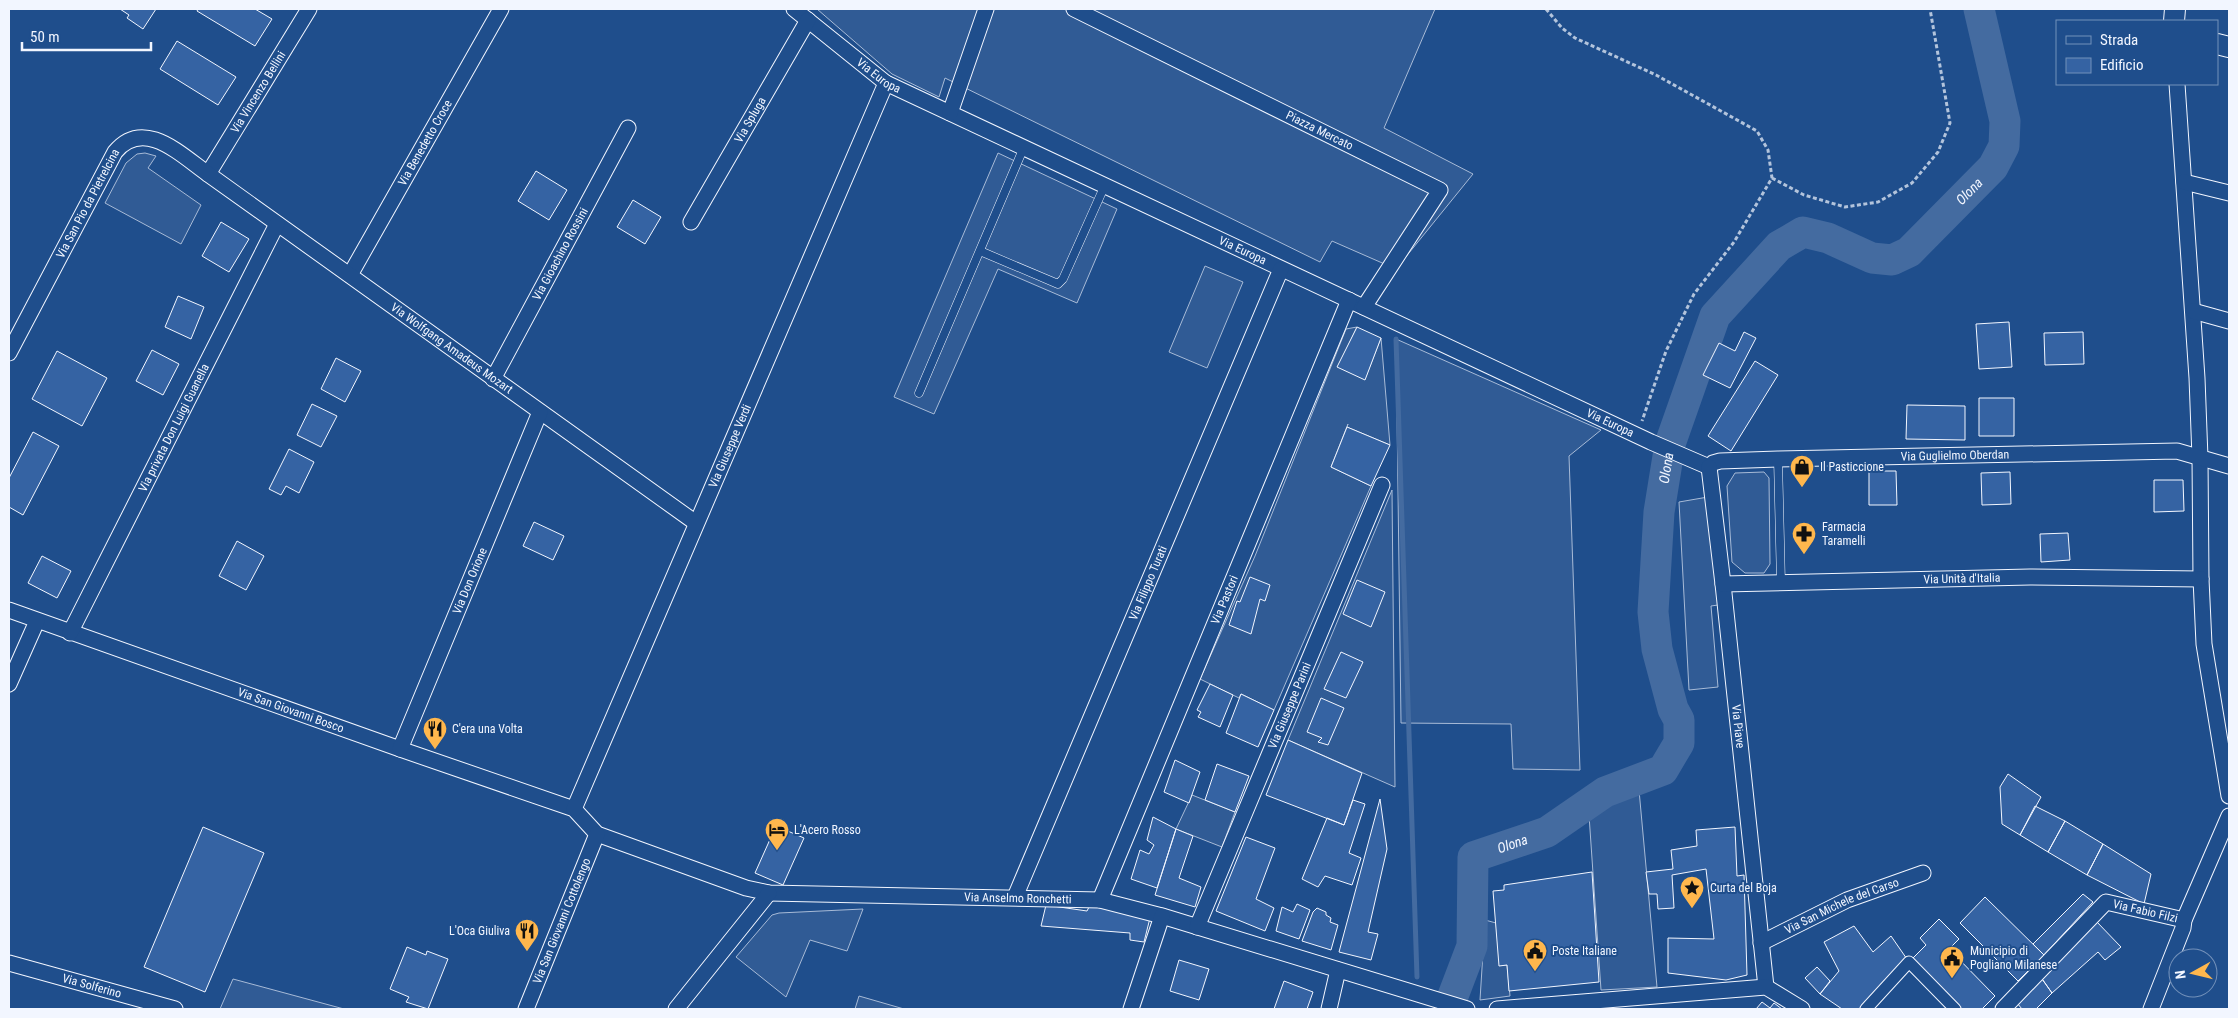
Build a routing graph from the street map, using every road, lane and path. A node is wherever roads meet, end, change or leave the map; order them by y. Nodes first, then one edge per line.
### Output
1 (309, 9) edge
2 (501, 9) edge
3 (794, 9) edge
4 (986, 9) edge
5 (1074, 9) edge
6 (1546, 9) edge
7 (1930, 9) edge
8 (808, 20) junction
9 (886, 83) junction
10 (2177, 85) edge
11 (950, 113) junction
12 (628, 128) dead end
13 (1024, 147) junction
14 (208, 174) junction
15 (1772, 178) junction
16 (2184, 182) junction
17 (1104, 185) junction
18 (2229, 193) edge
19 (692, 222) dead end
20 (277, 224) junction
21 (980, 251) junction
22 (1281, 269) junction
23 (350, 275) junction
24 (1349, 300) junction
25 (1364, 307) junction
26 (2193, 312) junction
27 (2229, 321) edge
28 (9, 353) edge
29 (493, 379) junction
30 (919, 393) dead end
31 (540, 412) junction
32 (1644, 439) junction
33 (2200, 458) junction
34 (1778, 459) junction
35 (1709, 466) junction
36 (2229, 466) edge
37 (1382, 485) dead end
38 (696, 523) junction
39 (2201, 579) junction
40 (1781, 583) junction
41 (1723, 584) junction
42 (9, 610) edge
43 (37, 620) junction
44 (70, 633) junction
45 (9, 684) edge
46 (400, 749) junction
47 (2229, 796) edge
48 (574, 809) junction
49 (2229, 816) edge
50 (597, 834) junction
51 (1923, 873) dead end
52 (769, 893) junction
53 (1015, 897) junction
54 (1100, 900) junction
55 (1162, 916) junction
56 (2184, 920) junction
57 (1197, 927) junction
58 (1761, 943) junction
59 (9, 963) edge
60 (1338, 970) junction
61 (1766, 987) junction
62 (175, 1009) edge
63 (526, 1009) edge
64 (676, 1009) edge
65 (1131, 1009) edge
66 (1329, 1009) edge
67 (1467, 1009) edge
68 (1497, 1009) edge
69 (1802, 1009) edge
70 (1866, 1009) edge
71 (1955, 1009) edge
72 (2003, 1009) edge
73 (2151, 1009) edge

1 - 14 street, Via Vincenzo Bellini
2 - 23 street, Via Benedetto Croce
3 - 8 street, Via Europa
4 - 11 street
5 - 25 street, Piazza Mercato
6 - 15 path
7 - 15 path
8 - 9 street, Via Europa
8 - 19 street, Via Spluga
9 - 11 street, Via Europa
9 - 38 street, Via Giuseppe Verdi
10 - 16 street
11 - 13 street, Via Europa
12 - 29 street, Via Gioachino Rossini
13 - 17 street, Via Europa
13 - 21 lane
14 - 20 street, Via Wolfgang Amadeus Mozart
14 - 28 street, Via San Pio da Pietrelcina
15 - 32 path
16 - 18 street
16 - 26 street
17 - 21 lane
17 - 22 street, Via Europa
20 - 23 street, Via Wolfgang Amadeus Mozart
20 - 44 street, Via privata Don Luigi Guanella
21 - 30 lane
22 - 24 street, Via Europa
22 - 53 street, Via Filippo Turati
23 - 29 street, Via Wolfgang Amadeus Mozart
24 - 25 street, Via Europa
24 - 54 street, Via Pastori
25 - 32 street, Via Europa
26 - 27 street
26 - 33 street
29 - 31 street, Via Wolfgang Amadeus Mozart
31 - 38 street, Via Wolfgang Amadeus Mozart
31 - 46 street, Via Don Orione
32 - 35 street, Via Europa
33 - 34 street, Via Guglielmo Oberdan
33 - 36 street, Via Guglielmo Oberdan
33 - 39 street
34 - 35 street, Via Guglielmo Oberdan
34 - 40 lane
35 - 41 street, Via Piave
37 - 57 street, Via Giuseppe Parini
38 - 48 street, Via Giuseppe Verdi
39 - 40 street, Via Unità d'Italia
39 - 47 street
40 - 41 street, Via Unità d'Italia
41 - 58 street, Via Piave
42 - 43 street, Via San Giovanni Bosco
43 - 44 street, Via San Giovanni Bosco
43 - 45 street
44 - 46 street, Via San Giovanni Bosco
46 - 48 street, Via San Giovanni Bosco
47 - 49 street
48 - 50 street, Via Anselmo Ronchetti
49 - 56 street
50 - 52 street, Via Anselmo Ronchetti
50 - 63 street, Via San Giovanni Cottolengo
51 - 58 street, Via San Michele del Carso
52 - 53 street, Via Anselmo Ronchetti
52 - 64 street
53 - 54 street, Via Anselmo Ronchetti
54 - 55 street, Via Anselmo Ronchetti
55 - 57 street, Via Anselmo Ronchetti
55 - 65 street
56 - 72 street, Via Fabio Filzi
56 - 73 street
57 - 60 street, Via Anselmo Ronchetti
58 - 61 street, Via Piave
59 - 62 street, Via Solferino
60 - 66 street
60 - 67 street, Via Anselmo Ronchetti
61 - 68 street
61 - 69 street
70 - 71 street

